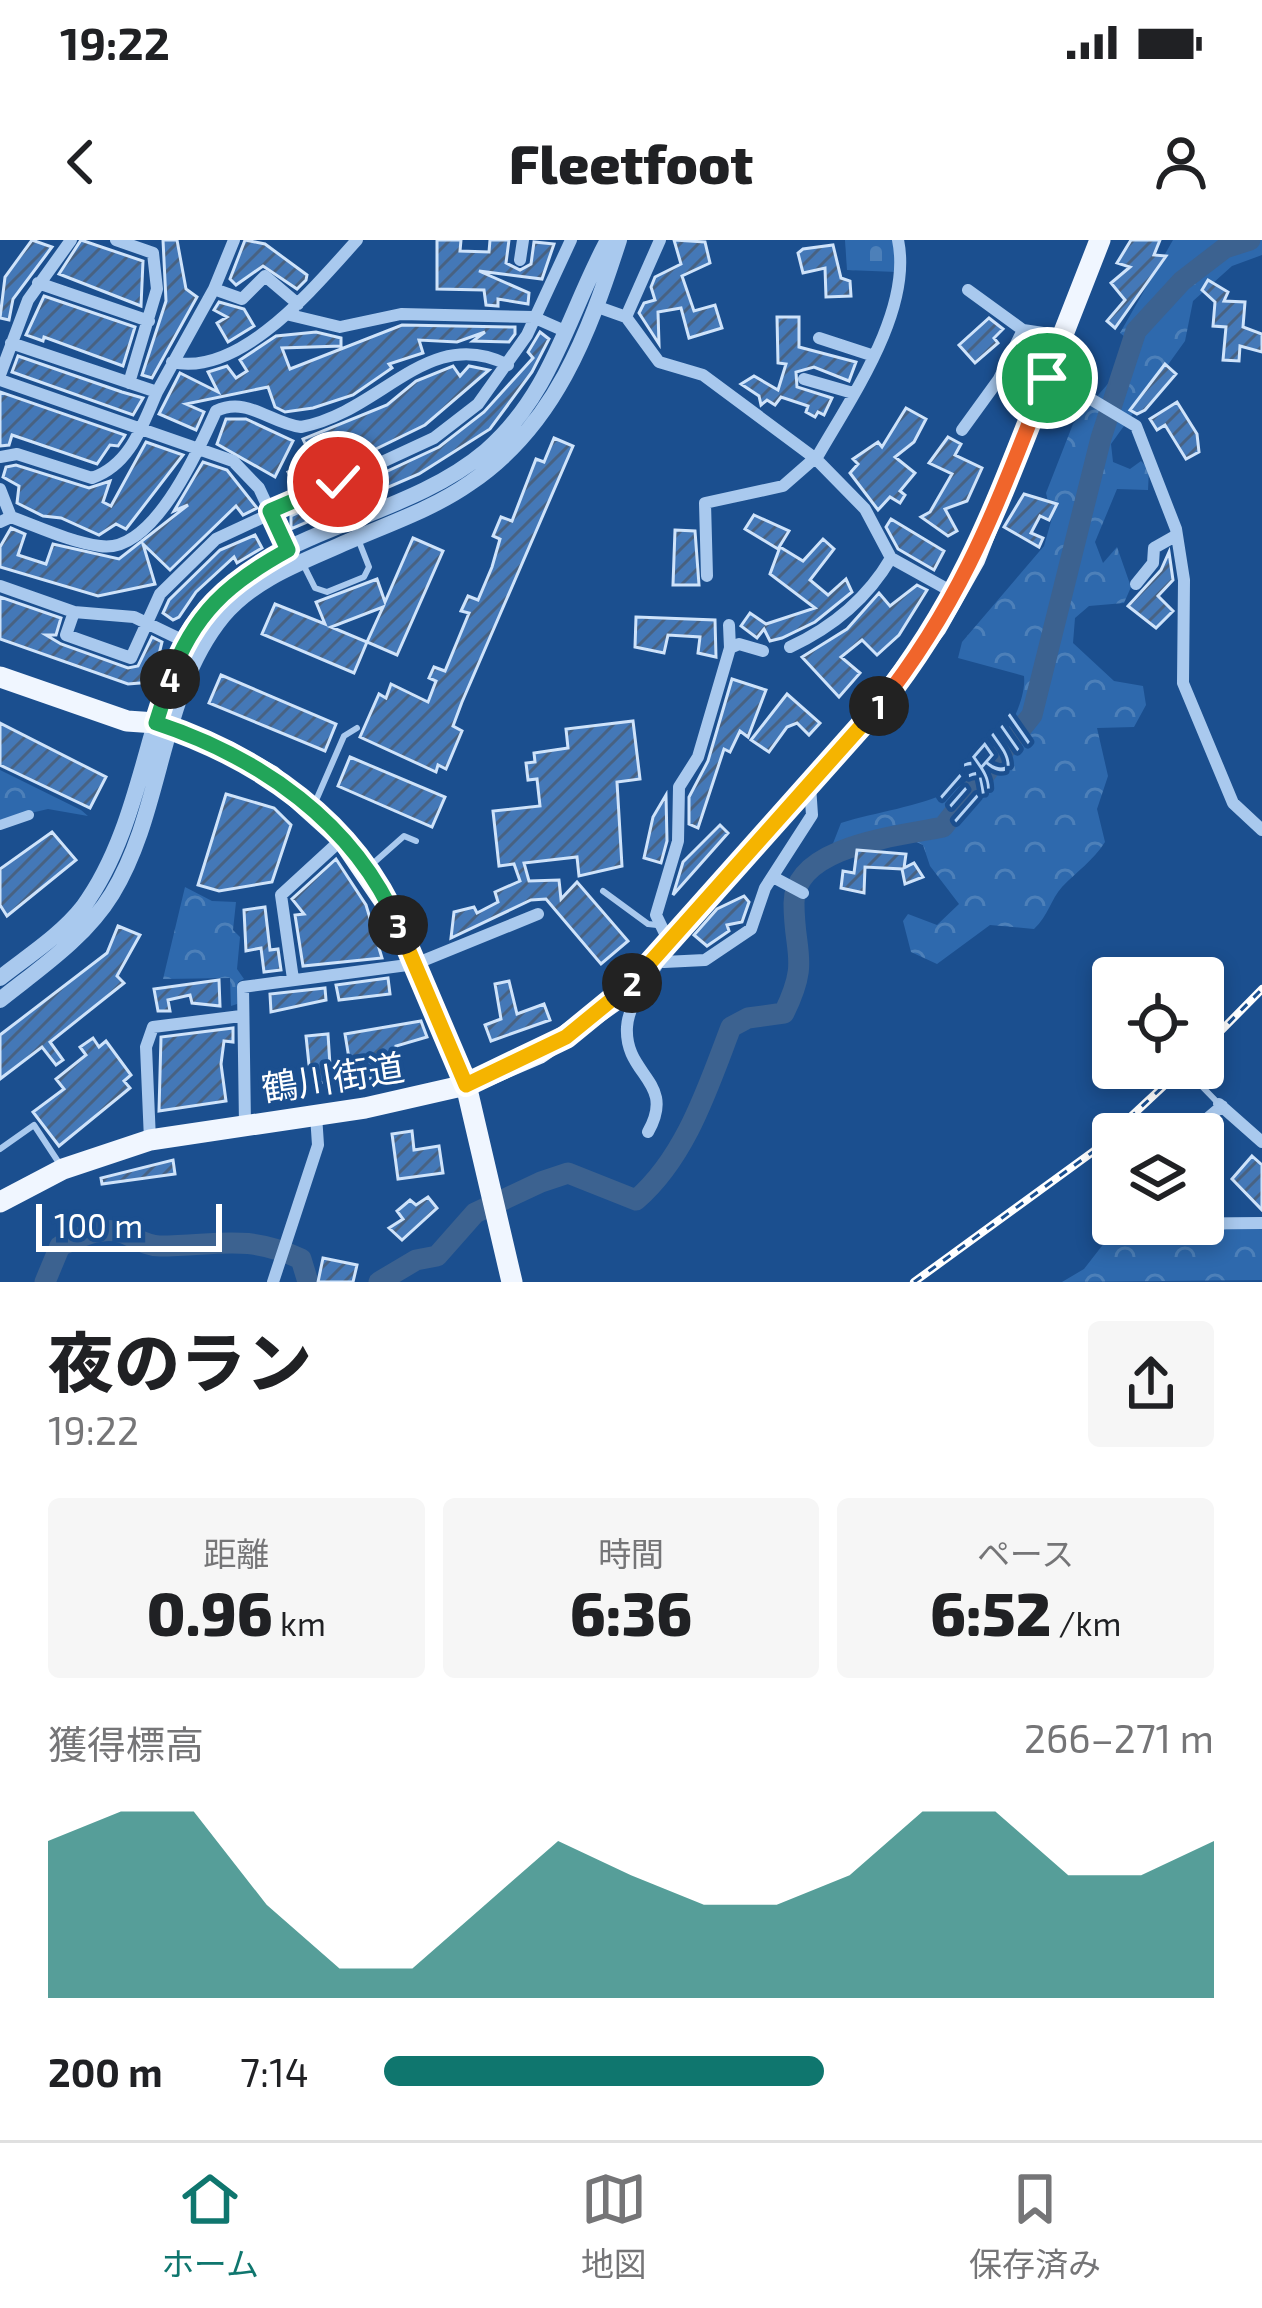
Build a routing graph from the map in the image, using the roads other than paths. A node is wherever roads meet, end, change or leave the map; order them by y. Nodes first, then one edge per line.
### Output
1 (70, 240) edge
2 (116, 240) edge
3 (234, 240) edge
4 (357, 240) edge
5 (523, 240) edge
6 (571, 240) edge
7 (608, 240) edge
8 (619, 240) edge
9 (660, 240) edge
10 (898, 240) edge
11 (1100, 240) edge
12 (520, 260) dead end
13 (38, 283) junction
14 (214, 289) junction
15 (968, 290) dead end
16 (595, 306) junction
17 (294, 310) junction
18 (626, 316) junction
19 (533, 317) junction
20 (149, 321) junction
21 (1022, 330) junction
22 (567, 332) junction
23 (1063, 336) junction
24 (819, 338) dead end
25 (8, 340) edge
26 (871, 356) junction
27 (1054, 360) junction
28 (172, 362) junction
29 (508, 365) junction
30 (0, 377) edge
31 (804, 379) dead end
32 (129, 382) junction
33 (157, 392) junction
34 (853, 392) junction
35 (141, 428) junction
36 (962, 430) dead end
37 (200, 448) junction
38 (0, 457) edge
39 (816, 459) junction
40 (0, 489) edge
41 (270, 511) junction
42 (5, 519) edge
43 (1177, 535) junction
44 (358, 537) junction
45 (295, 556) junction
46 (891, 558) junction
47 (707, 575) dead end
48 (1136, 584) dead end
49 (0, 586) edge
50 (957, 595) junction
51 (74, 612) junction
52 (144, 620) junction
53 (729, 625) dead end
54 (184, 641) junction
55 (790, 647) dead end
56 (730, 648) junction
57 (763, 651) dead end
58 (0, 663) edge
59 (0, 677) edge
60 (164, 726) junction
61 (357, 728) dead end
62 (810, 786) junction
63 (312, 808) junction
64 (29, 815) dead end
65 (0, 825) edge
66 (1262, 830) edge
67 (342, 839) junction
68 (416, 841) dead end
69 (367, 869) junction
70 (779, 880) junction
71 (603, 891) dead end
72 (803, 892) dead end
73 (538, 914) dead end
74 (665, 943) junction
75 (415, 964) junction
76 (0, 978) edge
77 (293, 979) junction
78 (0, 1000) edge
79 (242, 1016) junction
80 (466, 1085) junction
81 (1205, 1089) edge
82 (1221, 1105) junction
83 (1212, 1113) edge
84 (1262, 1114) edge
85 (316, 1115) junction
86 (245, 1125) junction
87 (1249, 1129) junction
88 (648, 1132) dead end
89 (149, 1140) junction
90 (1262, 1142) edge
91 (0, 1149) edge
92 (63, 1169) junction
93 (0, 1202) edge
94 (1224, 1223) edge
95 (1262, 1223) edge
96 (275, 1276) edge
97 (512, 1282) edge

1 - 13 street
2 - 20 street
3 - 14 street
4 - 17 street
5 - 12 street
6 - 19 street
7 - 22 street
8 - 16 street
9 - 18 street
10 - 26 street
11 - 23 main road, 鶴川街道
13 - 20 street
13 - 25 street
14 - 17 street
14 - 28 street
15 - 21 street
16 - 18 street
16 - 44 street
17 - 19 street
17 - 28 street
18 - 39 street
19 - 22 street
19 - 29 street
20 - 32 street
21 - 23 street
21 - 36 street
22 - 45 street
23 - 27 main road, 鶴川街道
24 - 26 street
25 - 30 street
25 - 32 street
26 - 34 street
27 - 43 street
27 - 50 main road, 鶴川街道
28 - 33 street
29 - 37 street
29 - 41 street
30 - 35 street
31 - 34 street
32 - 33 street
33 - 35 street
34 - 39 street
35 - 37 street
35 - 38 street
37 - 41 street
37 - 42 street
39 - 46 street
39 - 47 street
40 - 42 street
41 - 45 street
41 - 52 street
43 - 48 street
43 - 66 street
44 - 45 street
44 - 45 lane
45 - 54 street
45 - 60 street
46 - 50 street
46 - 55 street
49 - 51 street
50 - 62 main road, 鶴川街道
51 - 52 street
51 - 52 street
52 - 54 street
53 - 56 street
54 - 60 street
56 - 57 street
56 - 74 street
58 - 60 main road
59 - 60 main road
60 - 63 main road
60 - 76 street
60 - 78 street
61 - 63 lane
62 - 70 street
62 - 74 main road, 鶴川街道
63 - 67 main road
64 - 65 street
67 - 69 main road
67 - 77 street
68 - 69 lane
69 - 75 main road
70 - 72 street
70 - 74 street
71 - 74 lane
73 - 75 street
74 - 80 main road, 鶴川街道
74 - 88 street
75 - 77 street
75 - 80 main road
77 - 79 street
79 - 86 street
79 - 89 street
80 - 85 main road, 鶴川街道
80 - 97 main road
81 - 82 lane, bridge
82 - 83 street
82 - 87 street
84 - 87 street
85 - 86 main road, 鶴川街道
85 - 96 street
86 - 89 main road, 鶴川街道
87 - 90 street
89 - 92 main road, 鶴川街道
91 - 92 lane
92 - 93 main road, 鶴川街道
94 - 95 street

